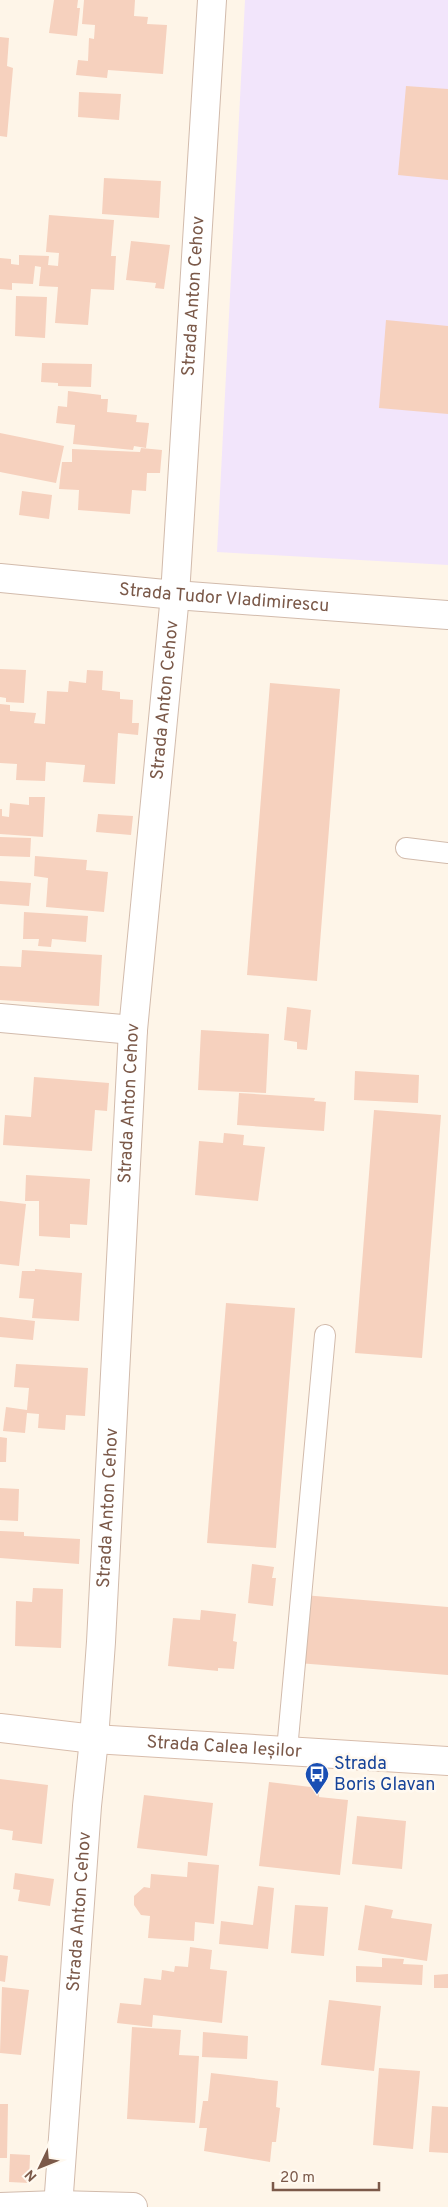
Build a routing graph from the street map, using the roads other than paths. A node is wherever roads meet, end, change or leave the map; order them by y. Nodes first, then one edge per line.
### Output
1 (212, 0) edge
2 (0, 578) edge
3 (175, 595) junction
4 (448, 615) edge
5 (406, 848) dead end
6 (448, 852) edge
7 (0, 1018) edge
8 (133, 1030) junction
9 (326, 1335) dead end
10 (0, 1728) edge
11 (94, 1739) junction
12 (287, 1750) junction
13 (448, 1761) edge
14 (58, 2206) edge
15 (0, 2207) edge
16 (133, 2207) edge

1 - 3 street, Strada Anton Cehov
2 - 3 street, Strada Tudor Vladimirescu
3 - 4 street, Strada Tudor Vladimirescu
3 - 8 street, Strada Anton Cehov
5 - 6 lane
7 - 8 street
8 - 11 street, Strada Anton Cehov
9 - 12 lane
10 - 11 street, Strada Calea Ieșilor
11 - 12 street, Strada Calea Ieșilor
11 - 14 street, Strada Anton Cehov
12 - 13 street, Strada Calea Ieșilor
14 - 15 street
14 - 16 street

